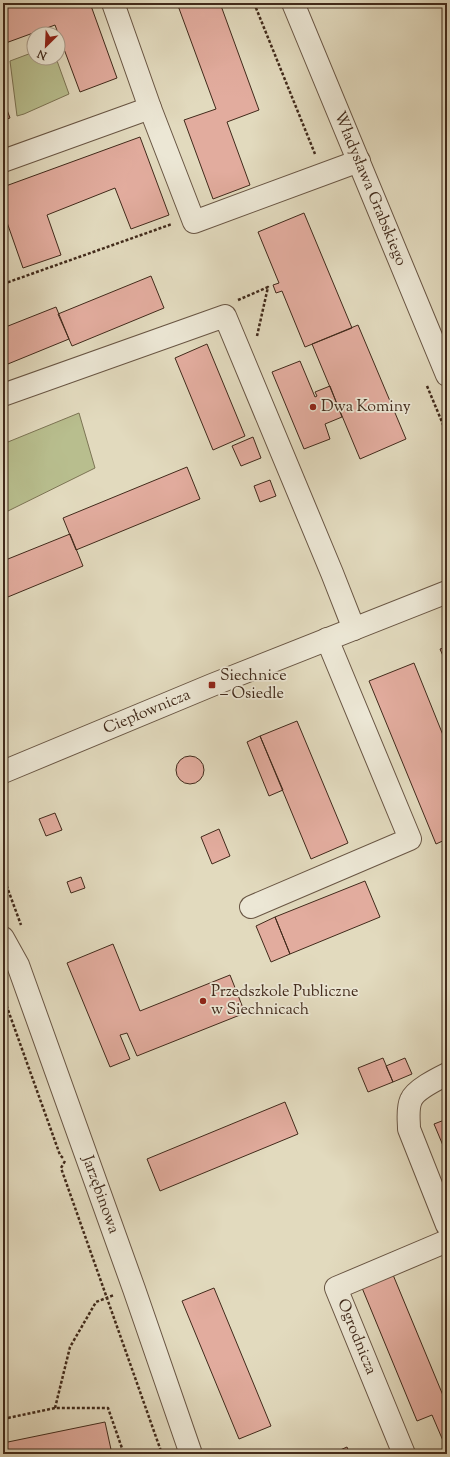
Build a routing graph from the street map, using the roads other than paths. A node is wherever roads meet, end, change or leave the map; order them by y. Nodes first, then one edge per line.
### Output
1 (113, 3) edge
2 (293, 3) edge
3 (150, 108) junction
4 (3, 161) edge
5 (359, 161) junction
6 (447, 375) edge
7 (3, 395) edge
8 (447, 592) edge
9 (354, 629) junction
10 (327, 639) junction
11 (3, 772) edge
12 (251, 907) dead end
13 (3, 938) edge
14 (447, 1074) edge
15 (447, 1225) edge
16 (447, 1241) edge
17 (191, 1454) edge
18 (404, 1454) edge

1 - 3 street
2 - 5 street, Władysława Grabskiego
3 - 4 street
3 - 5 street
5 - 6 street, Władysława Grabskiego
7 - 9 street
8 - 9 street, Ciepłownicza
9 - 10 street, Ciepłownicza
10 - 11 street, Ciepłownicza
10 - 12 street
13 - 17 street, Jarzębinowa
14 - 15 street
16 - 18 street, Ogrodnicza

